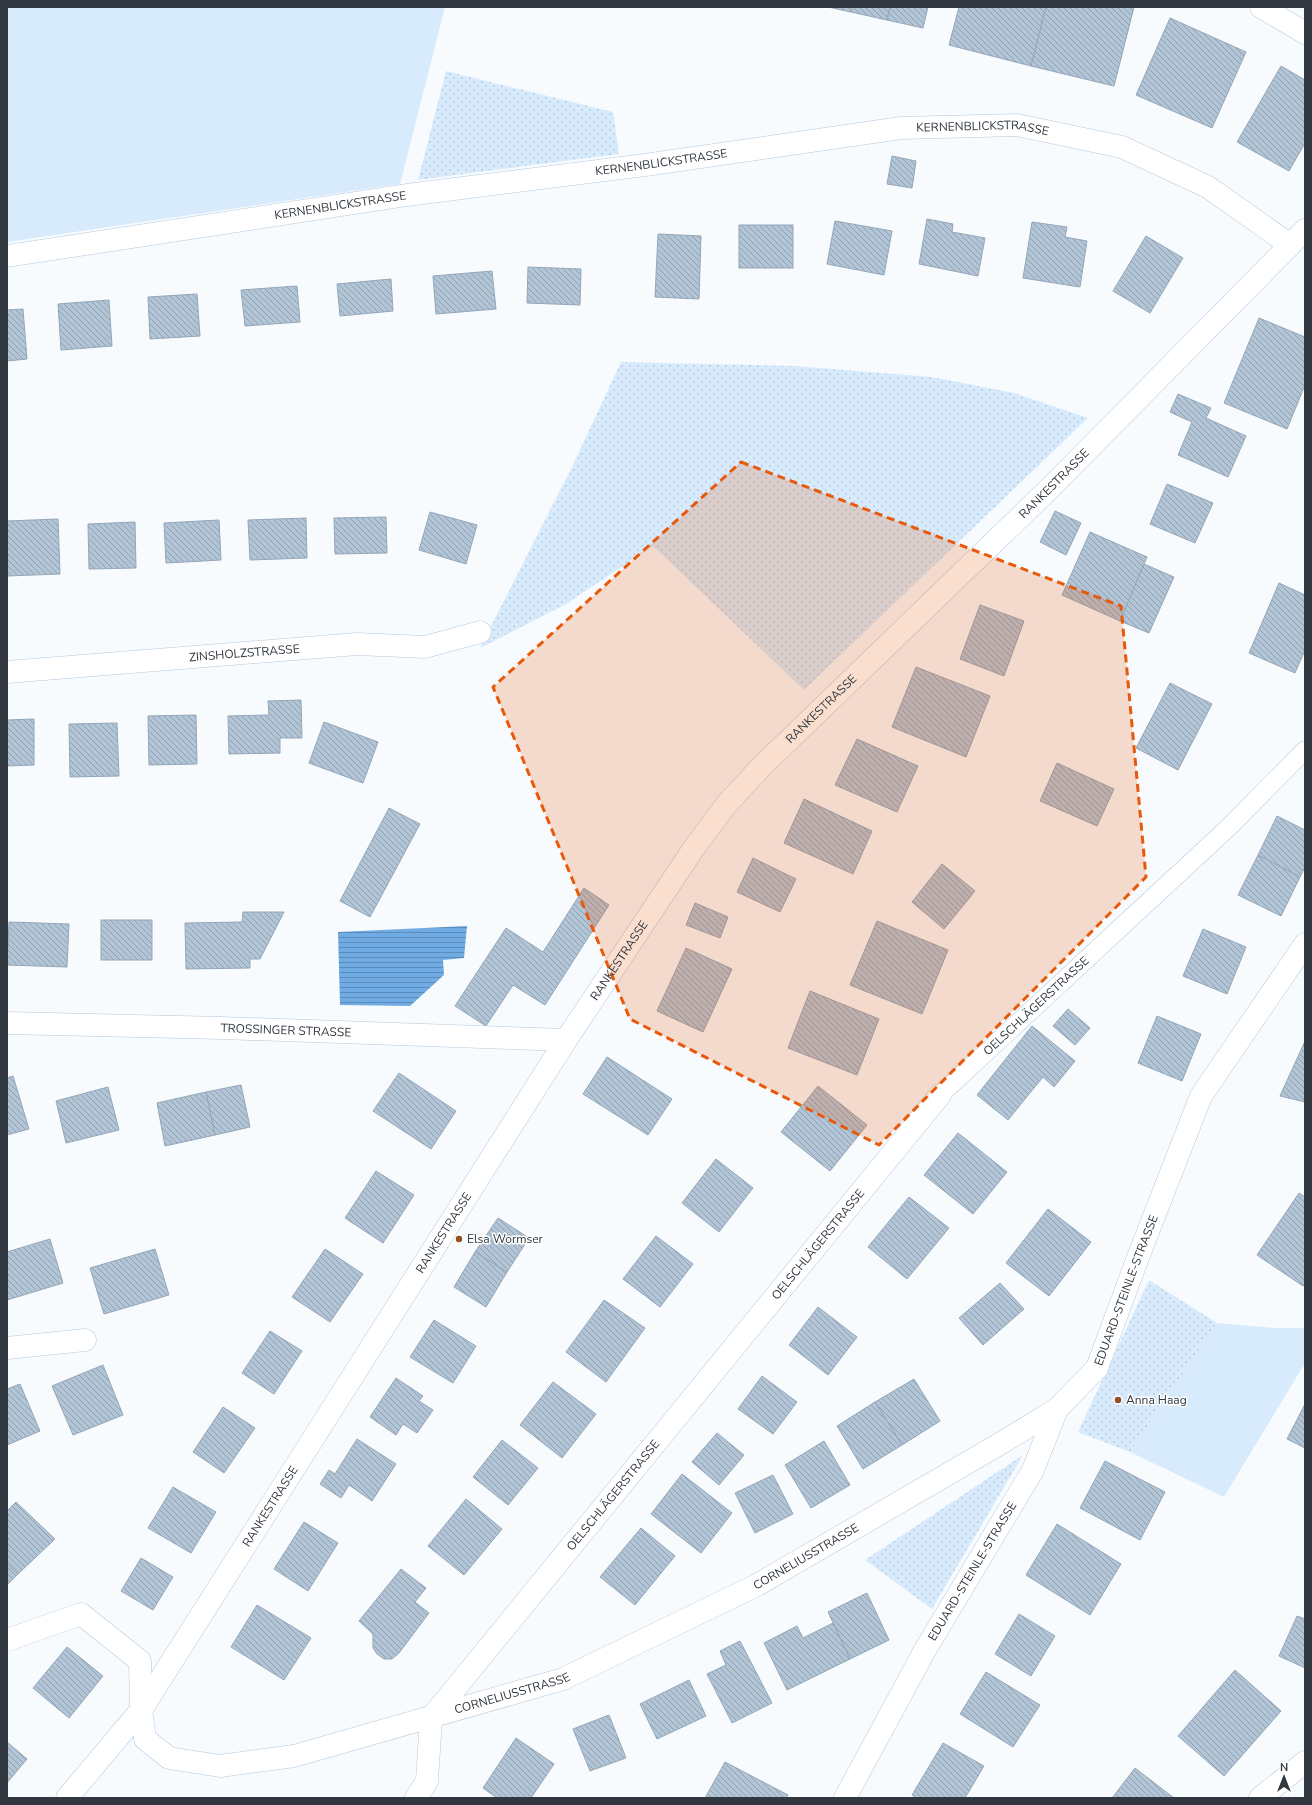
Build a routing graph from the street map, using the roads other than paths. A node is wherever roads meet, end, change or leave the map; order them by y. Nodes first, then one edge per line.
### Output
1 (1261, 7) edge
2 (1305, 33) edge
3 (1298, 238) edge
4 (7, 256) edge
5 (480, 632) dead end
6 (7, 672) edge
7 (1305, 750) edge
8 (1305, 944) edge
9 (7, 1023) edge
10 (566, 1040) junction
11 (940, 1095) joint
12 (85, 1340) dead end
13 (7, 1348) edge
14 (1057, 1409) junction
15 (7, 1640) edge
16 (141, 1710) junction
17 (431, 1718) junction
18 (1305, 1762) edge
19 (67, 1798) edge
20 (416, 1798) edge
21 (845, 1798) edge
22 (1260, 1798) edge

1 - 2 street
3 - 4 street, KERNENBLICKSTRASSE
3 - 10 street, RANKESTRASSE
5 - 6 street, ZINSHOLZSTRASSE
7 - 11 lane, OELSCHLÄGERSTRASSE
8 - 14 street, EDUARD-STEINLE-STRASSE
9 - 10 street, TROSSINGER STRASSE
10 - 16 street, RANKESTRASSE
11 - 17 street, OELSCHLÄGERSTRASSE
12 - 13 street
14 - 17 street, CORNELIUSSTRASSE
14 - 21 street, EDUARD-STEINLE-STRASSE
15 - 16 street, CORNELIUSSTRASSE
16 - 17 street, CORNELIUSSTRASSE
16 - 19 street, RANKESTRASSE
17 - 20 street
18 - 22 street

